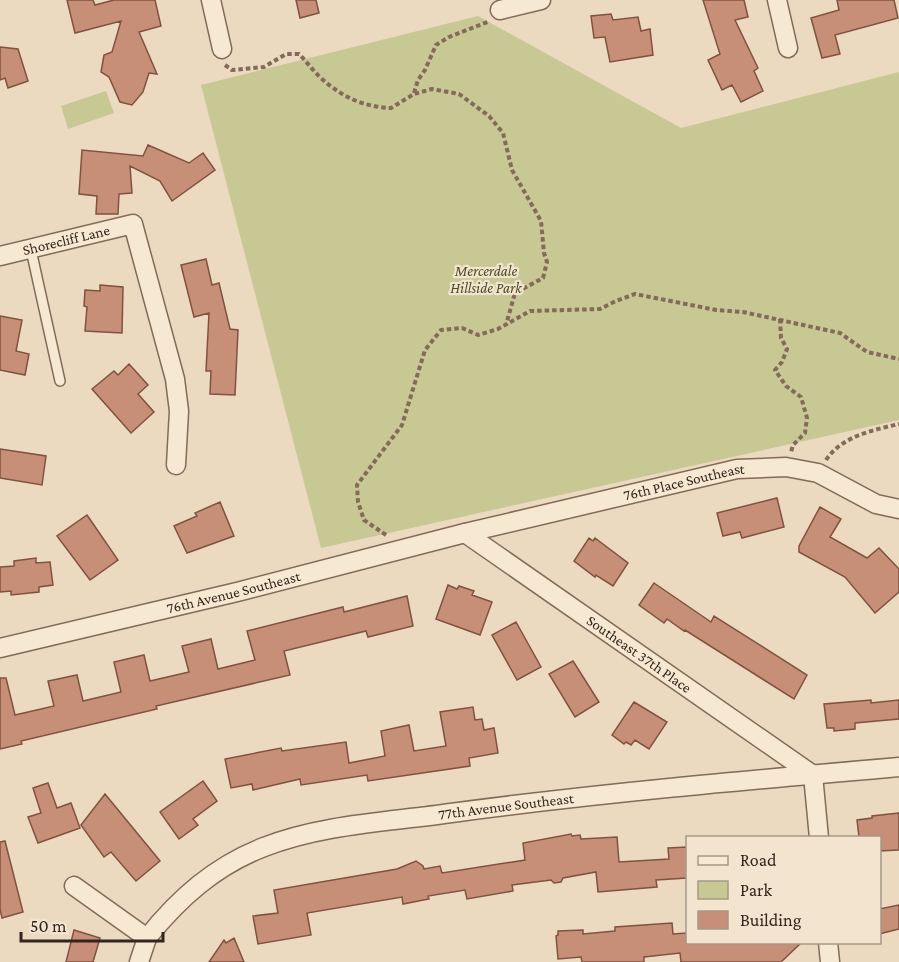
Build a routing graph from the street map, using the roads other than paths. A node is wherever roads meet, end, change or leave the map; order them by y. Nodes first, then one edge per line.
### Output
1 (211, 0) edge
2 (541, 0) edge
3 (777, 0) edge
4 (500, 10) road end
5 (789, 48) dead end
6 (222, 49) dead end
7 (31, 250) junction
8 (0, 256) edge
9 (60, 381) dead end
10 (176, 465) dead end
11 (899, 509) edge
12 (465, 533) junction
13 (0, 648) edge
14 (899, 767) edge
15 (813, 775) junction
16 (819, 836) edge
17 (74, 886) dead end
18 (147, 938) junction
19 (828, 944) edge
20 (139, 962) edge
21 (830, 962) edge

1 - 6 street
2 - 4 street
3 - 5 street
7 - 8 street, Shorecliff Lane
7 - 9 lane
7 - 10 street, Shorecliff Lane
11 - 12 street, 76th Place Southeast
12 - 13 street, 76th Avenue Southeast
12 - 15 street, Southeast 37th Place
14 - 15 street, 77th Avenue Southeast
15 - 16 street
15 - 18 street, 77th Avenue Southeast
17 - 18 street
18 - 20 street
19 - 21 street

